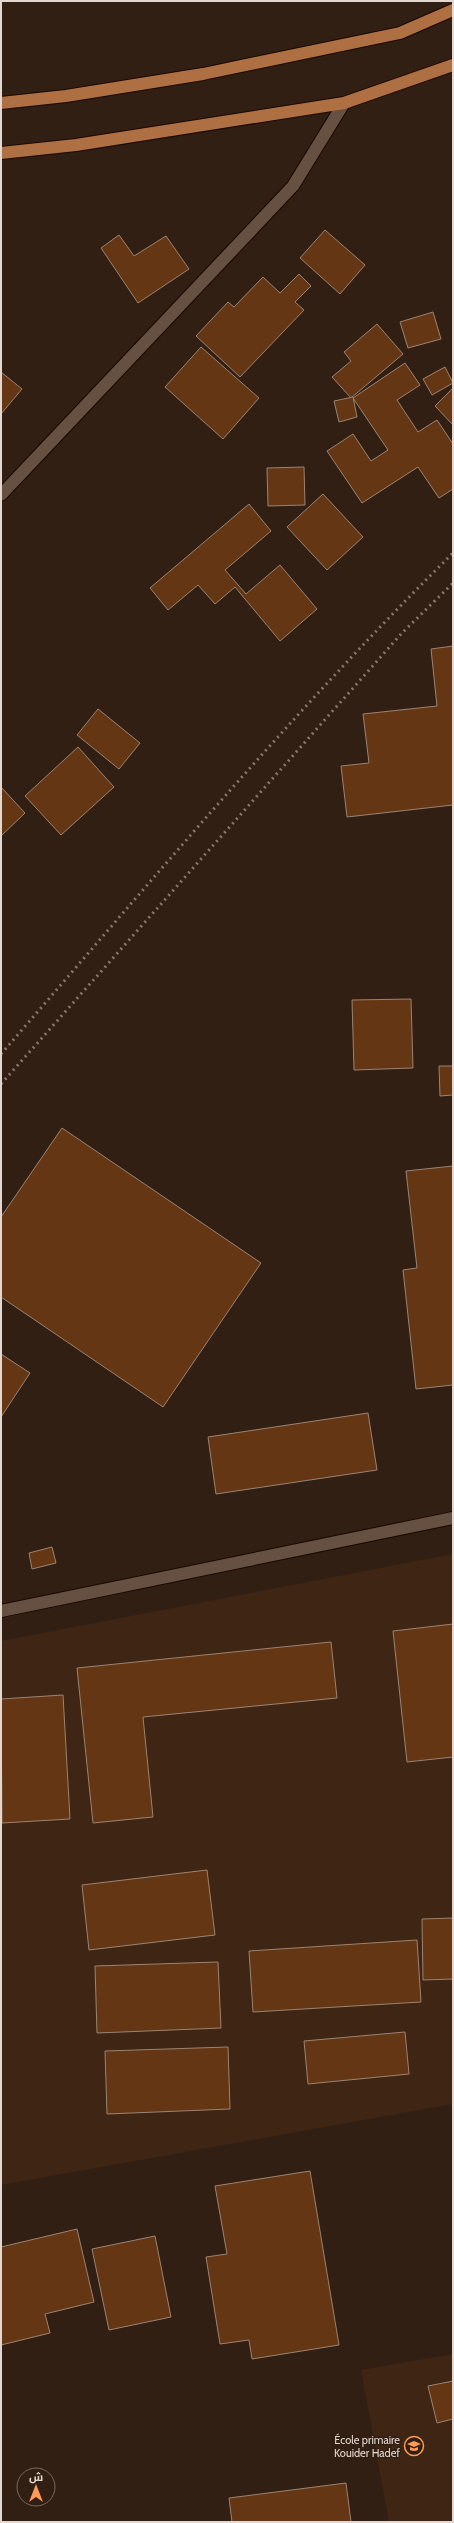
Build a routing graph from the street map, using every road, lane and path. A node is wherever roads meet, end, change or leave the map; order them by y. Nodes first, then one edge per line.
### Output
1 (453, 10) edge
2 (453, 65) edge
3 (1, 103) edge
4 (344, 103) junction
5 (1, 153) edge
6 (1, 495) edge
7 (453, 1518) edge
8 (1, 1611) edge

1 - 3 main road
2 - 4 main road
4 - 5 main road
4 - 6 street
7 - 8 street

